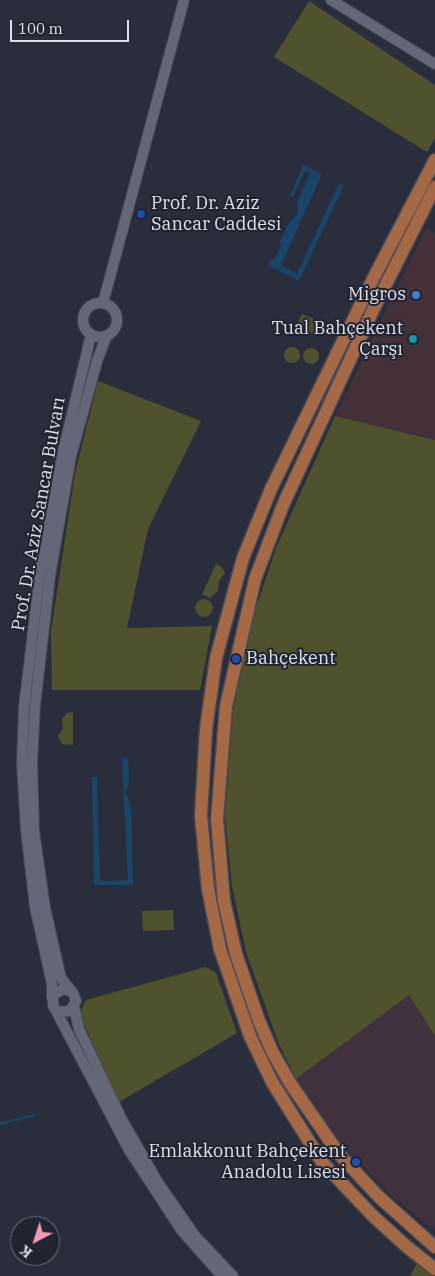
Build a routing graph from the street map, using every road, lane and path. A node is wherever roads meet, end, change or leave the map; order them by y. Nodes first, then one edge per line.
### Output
1 (184, 0) edge
2 (331, 0) edge
3 (435, 64) edge
4 (435, 160) edge
5 (435, 187) edge
6 (103, 303) junction
7 (91, 334) junction
8 (107, 335) junction
9 (321, 387) junction
10 (334, 395) junction
11 (70, 991) junction
12 (52, 998) junction
13 (74, 1007) junction
14 (55, 1009) junction
15 (339, 1154) junction
16 (322, 1162) junction
17 (435, 1247) edge
18 (435, 1268) edge
19 (222, 1276) edge
20 (233, 1276) edge

1 - 6 street
2 - 3 street
4 - 9 main road
5 - 10 main road
6 - 7 street, Prof. Dr. Aziz Sancar Bulvarı
6 - 8 street, Prof. Dr. Aziz Sancar Bulvarı
7 - 8 street
7 - 12 street, Prof. Dr. Aziz Sancar Bulvarı
8 - 11 street, Prof. Dr. Aziz Sancar Bulvarı
9 - 10 main road
9 - 16 main road
10 - 15 main road
11 - 12 street
11 - 13 street
12 - 14 street
13 - 14 street
13 - 20 street
14 - 19 street
15 - 16 main road
15 - 17 main road
16 - 18 main road

